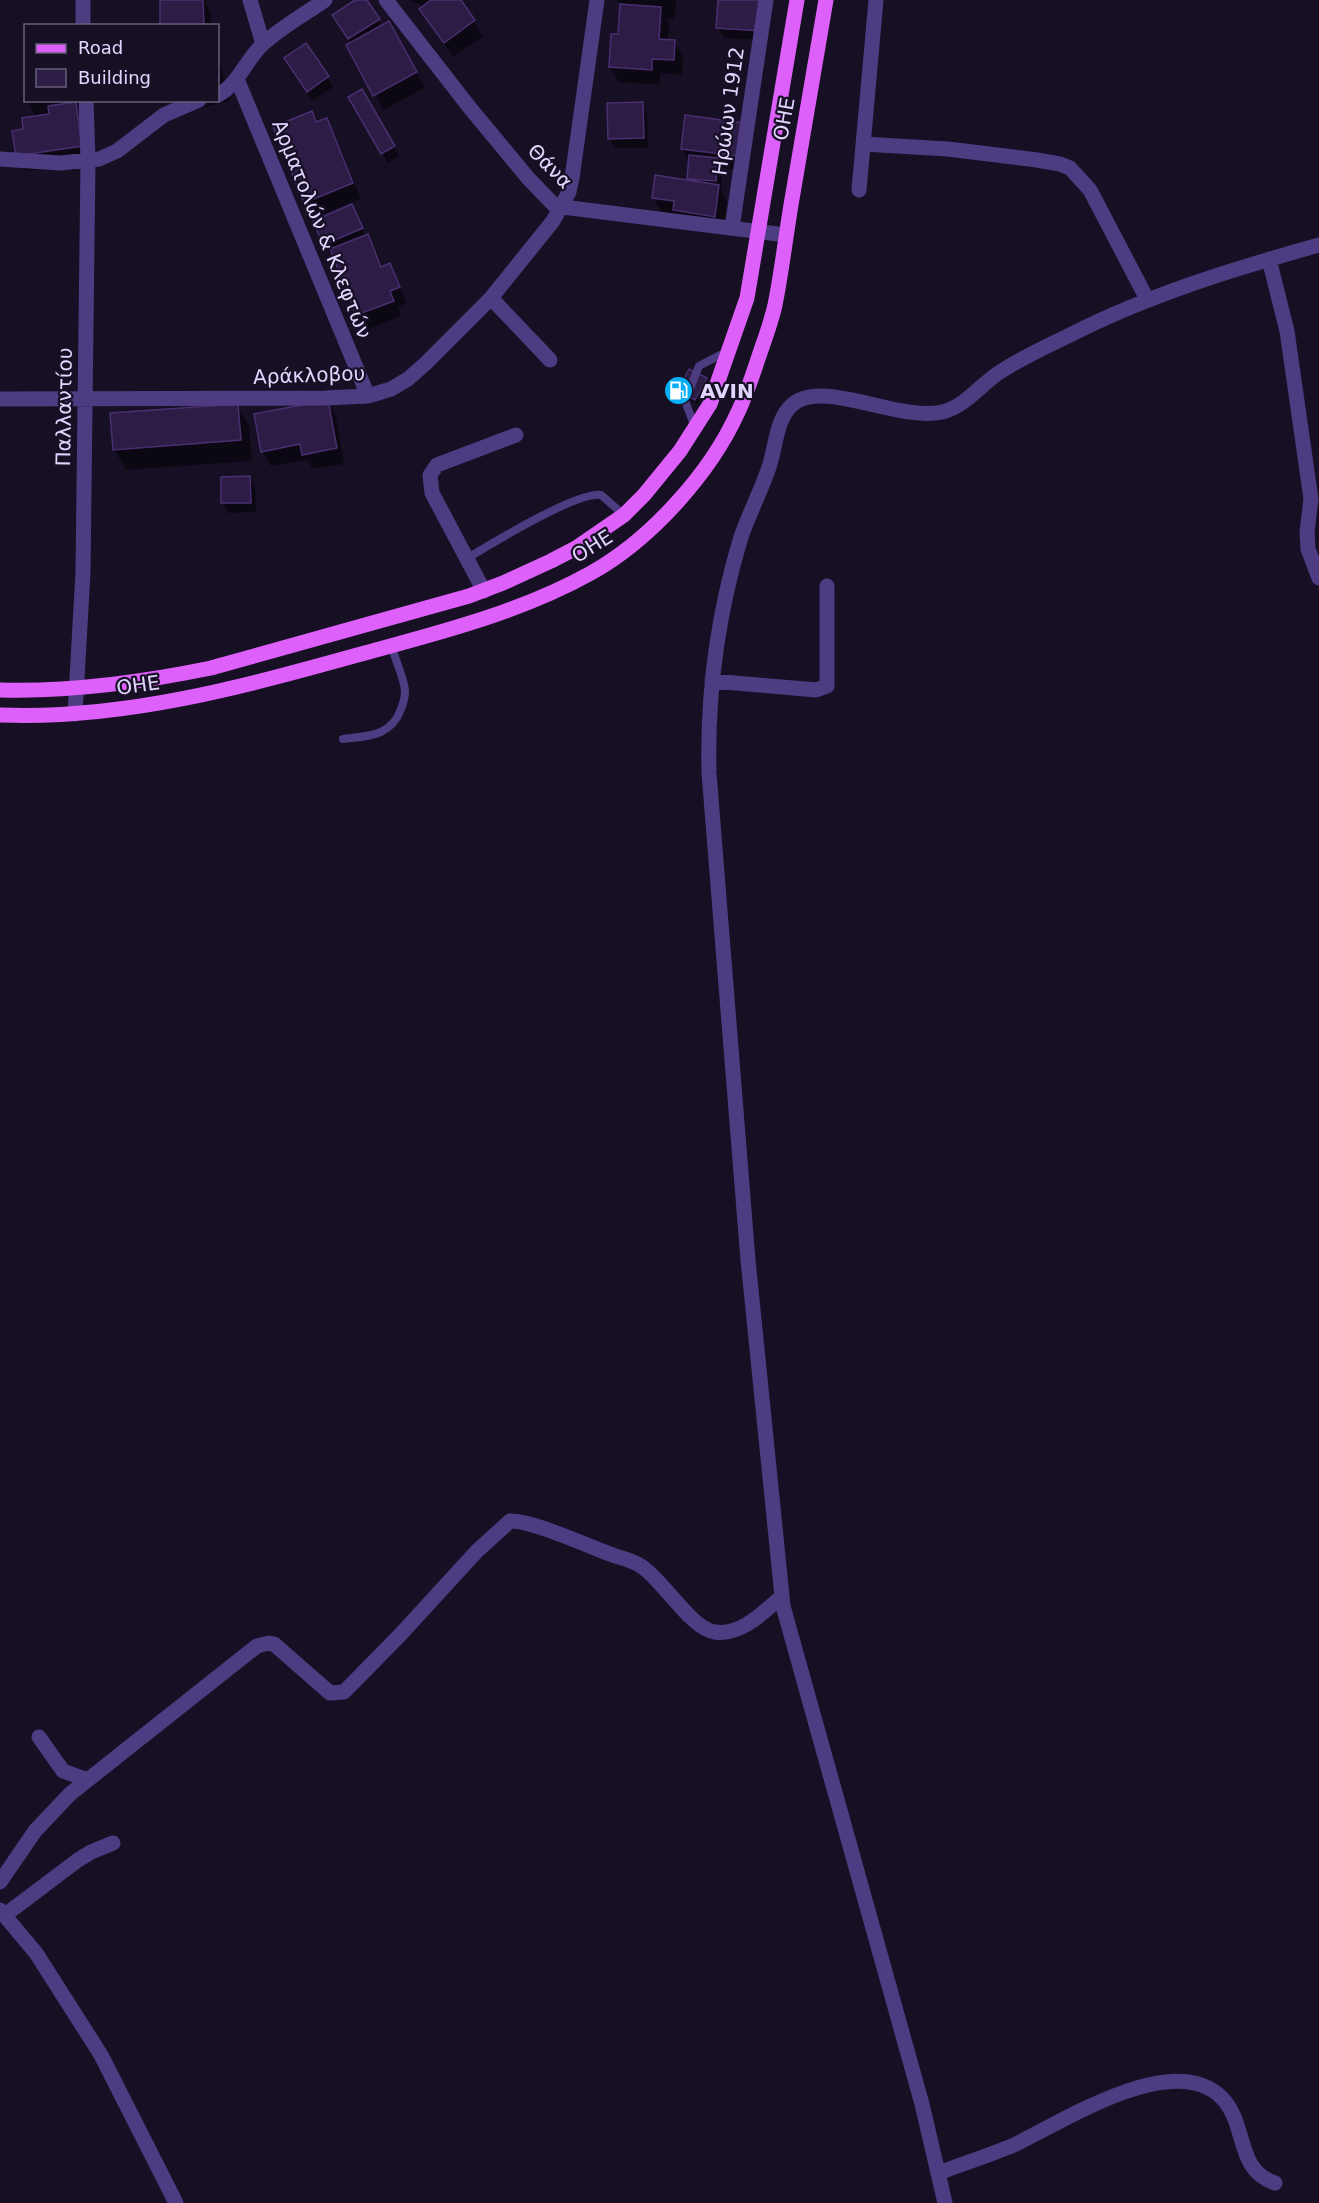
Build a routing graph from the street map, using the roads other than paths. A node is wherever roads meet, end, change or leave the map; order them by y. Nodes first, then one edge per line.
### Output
1 (83, 0) edge
2 (250, 0) edge
3 (325, 0) edge
4 (387, 0) edge
5 (597, 0) edge
6 (766, 0) edge
7 (797, 0) edge
8 (826, 0) edge
9 (876, 0) edge
10 (83, 24) edge
11 (263, 44) junction
12 (237, 79) junction
13 (219, 94) edge
14 (86, 102) edge
15 (194, 102) edge
16 (863, 144) junction
17 (0, 159) edge
18 (88, 161) junction
19 (859, 190) dead end
20 (562, 207) junction
21 (732, 228) junction
22 (757, 231) junction
23 (786, 235) junction
24 (1319, 245) edge
25 (1269, 259) junction
26 (491, 298) junction
27 (1147, 299) junction
28 (730, 350) junction
29 (550, 360) dead end
30 (368, 396) junction
31 (0, 400) edge
32 (85, 400) junction
33 (695, 429) junction
34 (516, 435) dead end
35 (624, 515) junction
36 (466, 559) junction
37 (1319, 578) edge
38 (827, 586) dead end
39 (484, 591) junction
40 (392, 645) junction
41 (712, 681) junction
42 (76, 687) junction
43 (0, 690) edge
44 (75, 714) junction
45 (0, 715) edge
46 (342, 739) dead end
47 (782, 1596) junction
48 (39, 1737) dead end
49 (88, 1780) junction
50 (113, 1842) dead end
51 (0, 1882) edge
52 (3, 1912) edge
53 (939, 2173) junction
54 (1275, 2183) dead end
55 (176, 2203) edge
56 (945, 2203) edge

1 - 10 street
2 - 11 street
3 - 11 street
4 - 20 street, Θάνα
5 - 20 street, Αράκλοβου
6 - 21 street, Ηρώων 1912
7 - 22 main road, ΟΗΕ
8 - 23 main road, ΟΗΕ
9 - 16 street
11 - 12 street
12 - 13 street
12 - 30 street, Αρματολών & Κλεφτών
14 - 18 street, Παλλαντίου
15 - 18 street
16 - 19 street
16 - 27 street
17 - 18 street
18 - 32 street, Παλλαντίου
20 - 21 street, Θάνα
20 - 26 street, Αράκλοβου
21 - 22 street, Θάνα
22 - 23 street, Θάνα
22 - 28 main road, ΟΗΕ
23 - 40 main road, ΟΗΕ
24 - 25 street
25 - 27 street
25 - 37 street
26 - 29 street
26 - 30 street, Αράκλοβου
27 - 41 street
28 - 33 main road, ΟΗΕ
28 - 33 lane
30 - 32 street, Αράκλοβου
31 - 32 street, Αράκλοβου
32 - 42 street, Παλλαντίου
33 - 35 main road, ΟΗΕ
34 - 36 street
35 - 36 lane
35 - 39 main road, ΟΗΕ
36 - 39 street
38 - 41 street
39 - 42 main road, ΟΗΕ
40 - 44 main road, ΟΗΕ
40 - 46 lane
41 - 47 street
42 - 43 main road, ΟΗΕ
42 - 44 street, Παλλαντίου
44 - 45 main road, ΟΗΕ
47 - 49 street
47 - 53 street
48 - 49 street
49 - 51 street
50 - 52 street
52 - 55 street
53 - 54 street
53 - 56 street

